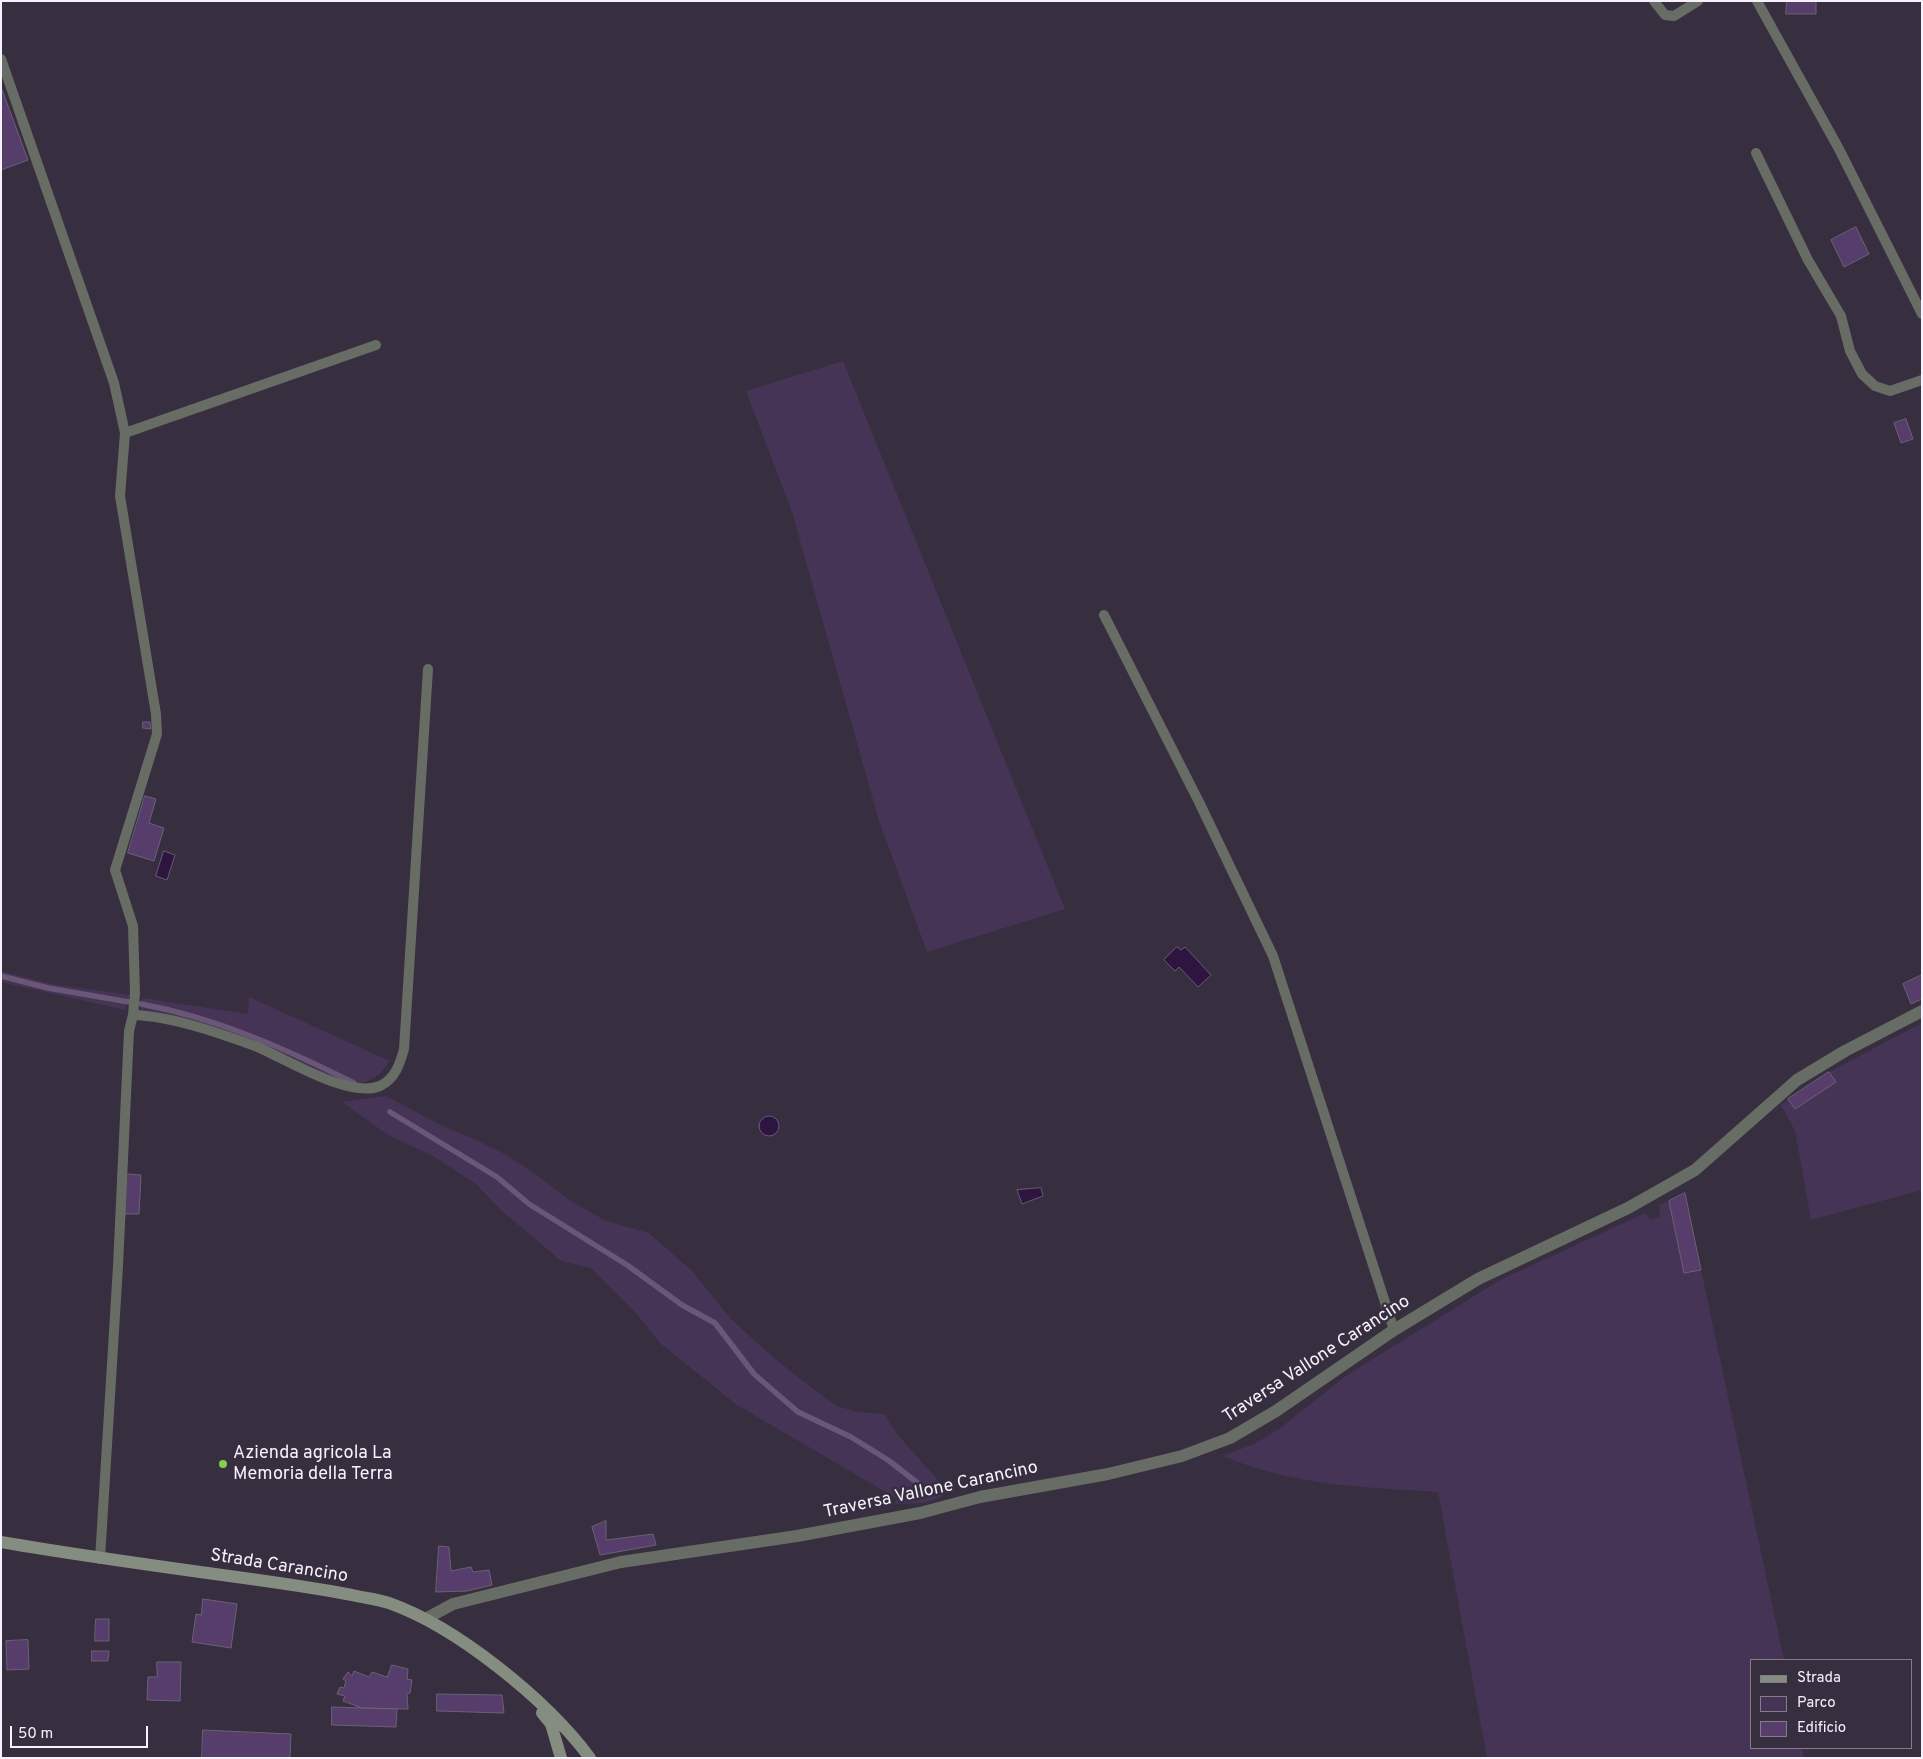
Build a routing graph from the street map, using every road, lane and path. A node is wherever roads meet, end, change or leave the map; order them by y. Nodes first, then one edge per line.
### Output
1 (1654, 1) edge
2 (1698, 1) edge
3 (1757, 1) edge
4 (1, 59) edge
5 (1756, 153) dead end
6 (1922, 314) edge
7 (376, 345) dead end
8 (1922, 380) edge
9 (125, 434) junction
10 (1104, 616) dead end
11 (428, 669) dead end
12 (1922, 1011) edge
13 (134, 1015) junction
14 (1394, 1330) junction
15 (1, 1542) edge
16 (100, 1559) junction
17 (427, 1618) junction
18 (526, 1691) junction
19 (561, 1758) edge
20 (590, 1758) edge

1 - 2 lane
3 - 6 lane
4 - 9 lane
5 - 8 lane
7 - 9 lane
9 - 13 lane
10 - 14 lane
11 - 13 lane
12 - 14 street, Traversa Vallone Carancino
13 - 16 lane
14 - 17 street, Traversa Vallone Carancino
15 - 16 street, Strada Carancino
16 - 17 street, Strada Carancino
17 - 18 street, Strada Carancino
18 - 19 street
18 - 20 street

